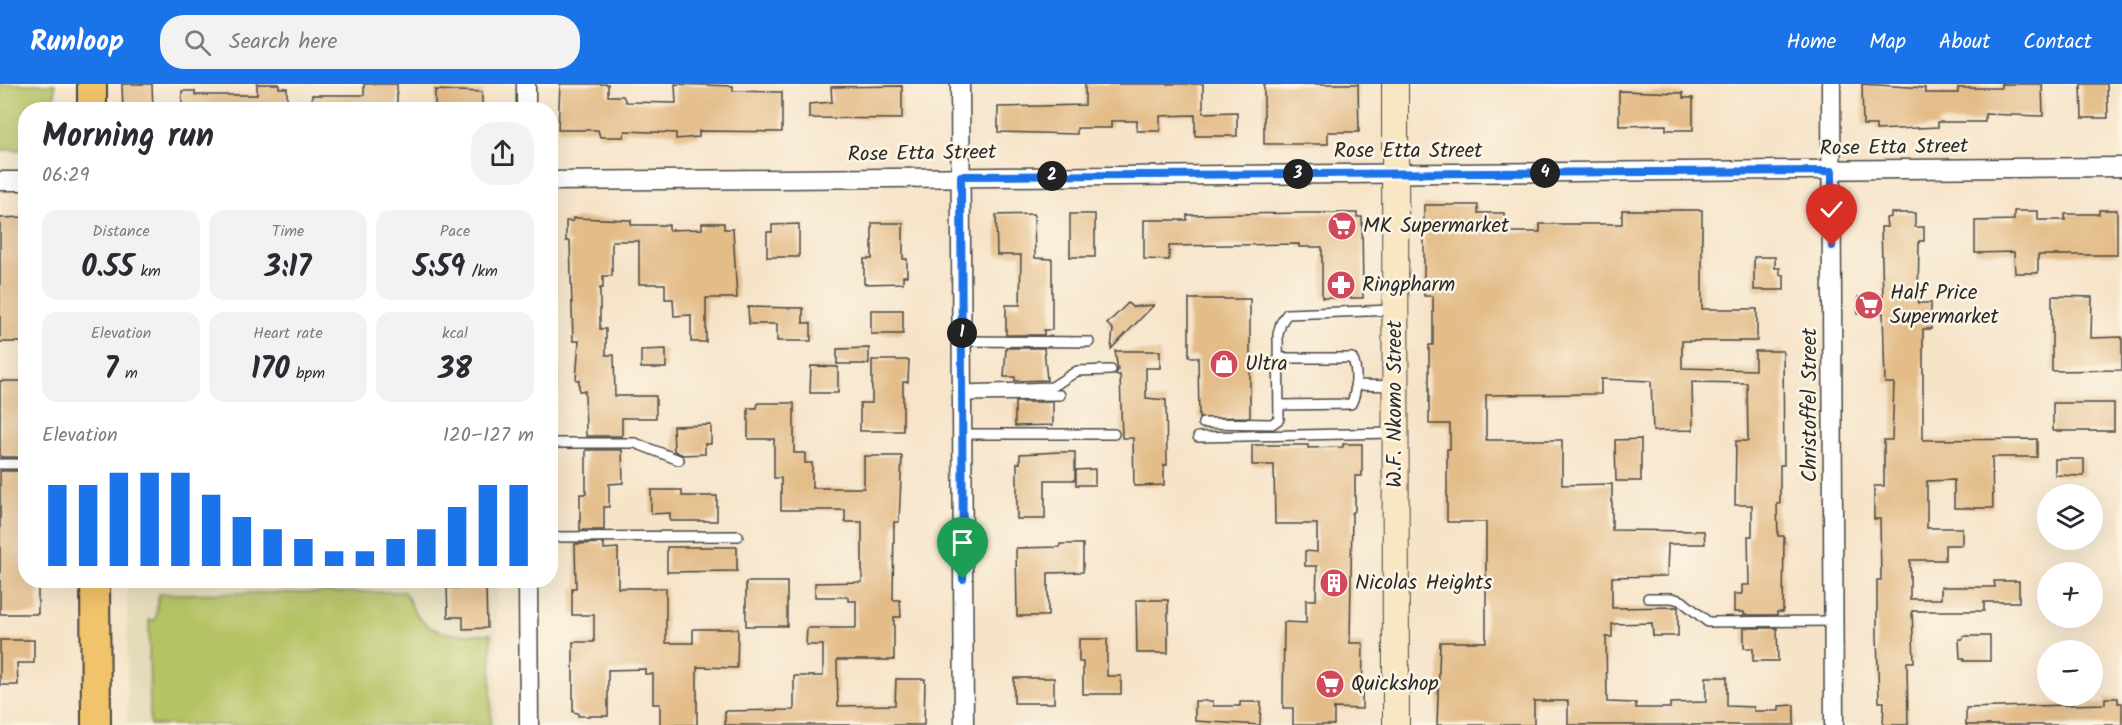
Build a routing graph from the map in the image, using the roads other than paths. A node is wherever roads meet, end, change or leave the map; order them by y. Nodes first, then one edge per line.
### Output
1 (92, 84) edge
2 (526, 84) edge
3 (960, 84) edge
4 (1395, 84) edge
5 (1832, 84) edge
6 (92, 102) edge
7 (526, 102) edge
8 (2122, 167) edge
9 (1832, 171) junction
10 (1395, 174) junction
11 (961, 176) junction
12 (0, 181) edge
13 (18, 181) edge
14 (558, 181) edge
15 (1395, 310) junction
16 (962, 341) junction
17 (1089, 342) dead end
18 (1279, 358) junction
19 (1111, 370) dead end
20 (1355, 385) junction
21 (1395, 386) junction
22 (962, 393) junction
23 (1060, 395) dead end
24 (1280, 405) junction
25 (1203, 423) dead end
26 (1395, 432) junction
27 (962, 434) junction
28 (1114, 434) dead end
29 (1198, 437) dead end
30 (558, 443) edge
31 (679, 460) dead end
32 (0, 464) edge
33 (18, 464) edge
34 (738, 536) dead end
35 (558, 537) edge
36 (95, 588) edge
37 (528, 588) edge
38 (1648, 598) dead end
39 (1833, 621) junction
40 (96, 725) edge
41 (529, 725) edge
42 (964, 725) edge
43 (1396, 725) edge
44 (1834, 725) edge

1 - 6 main road
2 - 7 street
3 - 11 street
4 - 10 main road, W.F. Nkomo Street
5 - 9 street, Christoffel Street
8 - 9 street, Rose Etta Street
9 - 10 street, Rose Etta Street
9 - 39 street, Christoffel Street
10 - 11 street, Rose Etta Street
10 - 15 main road, W.F. Nkomo Street
11 - 14 street, Rose Etta Street
11 - 16 street
12 - 13 street
15 - 18 lane
15 - 21 main road, W.F. Nkomo Street
16 - 17 lane
16 - 22 street
18 - 20 lane
18 - 24 lane
19 - 22 lane
20 - 21 lane
20 - 24 lane
21 - 26 main road, W.F. Nkomo Street
22 - 23 lane
22 - 27 street
24 - 25 lane
26 - 29 lane
26 - 43 main road, W.F. Nkomo Street
27 - 28 lane
27 - 42 street
30 - 31 lane
32 - 33 lane
34 - 35 lane
36 - 40 main road
37 - 41 street
38 - 39 lane
39 - 44 street, Christoffel Street

